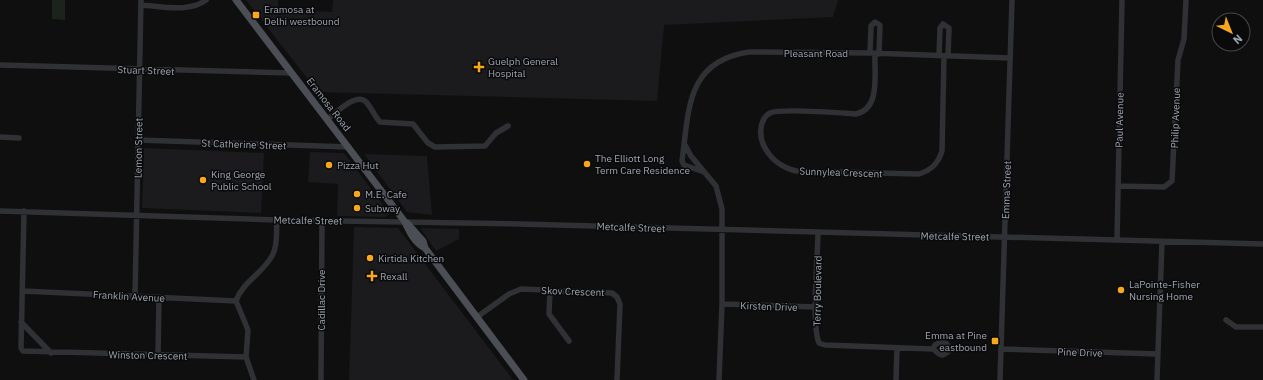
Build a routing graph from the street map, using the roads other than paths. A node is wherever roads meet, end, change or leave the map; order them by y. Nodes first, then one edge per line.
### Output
1 (206, 0) edge
2 (236, 0) edge
3 (1012, 0) edge
4 (1122, 0) edge
5 (1186, 0) edge
6 (141, 3) edge
7 (875, 54) junction
8 (944, 56) junction
9 (1010, 58) junction
10 (0, 65) edge
11 (140, 70) junction
12 (292, 73) junction
13 (328, 119) junction
14 (508, 126) dead end
15 (0, 137) edge
16 (19, 138) dead end
17 (138, 140) junction
18 (685, 145) junction
19 (349, 147) junction
20 (704, 172) junction
21 (1118, 186) junction
22 (0, 211) edge
23 (24, 211) junction
24 (137, 215) junction
25 (277, 220) junction
26 (322, 221) junction
27 (405, 222) junction
28 (723, 230) junction
29 (818, 232) junction
30 (1004, 237) junction
31 (1117, 240) junction
32 (1162, 242) junction
33 (1263, 244) edge
34 (550, 290) junction
35 (23, 292) junction
36 (135, 296) junction
37 (158, 298) junction
38 (236, 301) junction
39 (722, 304) junction
40 (816, 307) junction
41 (477, 317) junction
42 (1226, 320) dead end
43 (21, 322) junction
44 (1263, 327) edge
45 (568, 341) dead end
46 (897, 348) junction
47 (933, 349) dead end
48 (1002, 350) junction
49 (51, 352) junction
50 (1158, 354) junction
51 (158, 355) junction
52 (246, 357) junction
53 (254, 380) edge
54 (321, 380) edge
55 (524, 380) edge
56 (617, 380) edge
57 (719, 380) edge
58 (896, 380) edge
59 (1000, 380) edge
60 (1157, 380) edge

1 - 6 street
2 - 12 main road, Eramosa Road
3 - 9 street, Emma Street
4 - 21 street, Paul Avenue
5 - 21 street, Philip Avenue
6 - 11 street, Lemon Street
7 - 8 street, Pleasant Road
7 - 8 street, Sunnylea Crescent
7 - 18 street, Pleasant Road
8 - 9 street, Pleasant Road
9 - 30 street, Emma Street
10 - 11 street, Stuart Street
11 - 12 street, Stuart Street
11 - 17 street, Lemon Street
12 - 13 main road, Eramosa Road
13 - 14 street
13 - 19 main road, Eramosa Road
15 - 16 street
17 - 19 street, St Catherine Street
17 - 24 street, Lemon Street
18 - 20 street
18 - 20 street, Pleasant Road
19 - 27 main road, Eramosa Road
20 - 28 street
21 - 31 street, Paul Avenue
22 - 23 street, Metcalfe Street
23 - 24 street, Metcalfe Street
23 - 35 street, Winston Crescent
24 - 25 street, Metcalfe Street
24 - 36 street, Lemon Street
25 - 26 street, Metcalfe Street
25 - 38 street
26 - 27 street, Metcalfe Street
26 - 54 street, Cadillac Drive
27 - 28 street, Metcalfe Street
27 - 41 main road, Eramosa Road
28 - 29 street, Metcalfe Street
28 - 39 street
29 - 30 street, Metcalfe Street
29 - 40 street, Terry Boulevard
30 - 31 street, Metcalfe Street
30 - 48 street, Emma Street
31 - 32 street, Metcalfe Street
32 - 33 street, Metcalfe Street
32 - 50 street
34 - 41 street, Skov Crescent
34 - 45 street
34 - 56 street, Skov Crescent
35 - 36 street, Franklin Avenue
35 - 43 street, Winston Crescent
36 - 37 street, Franklin Avenue
37 - 38 street, Franklin Avenue
37 - 51 street
38 - 52 street
39 - 40 street, Kirsten Drive
39 - 57 street
40 - 46 street, Terry Boulevard
41 - 55 main road, Eramosa Road
42 - 44 street
43 - 49 street
43 - 49 street, Winston Crescent
46 - 47 street, Terry Boulevard
46 - 58 street
48 - 50 street, Pine Drive
48 - 59 street, Emma Street
49 - 51 street, Winston Crescent
50 - 60 street
51 - 52 street, Winston Crescent
52 - 53 street

